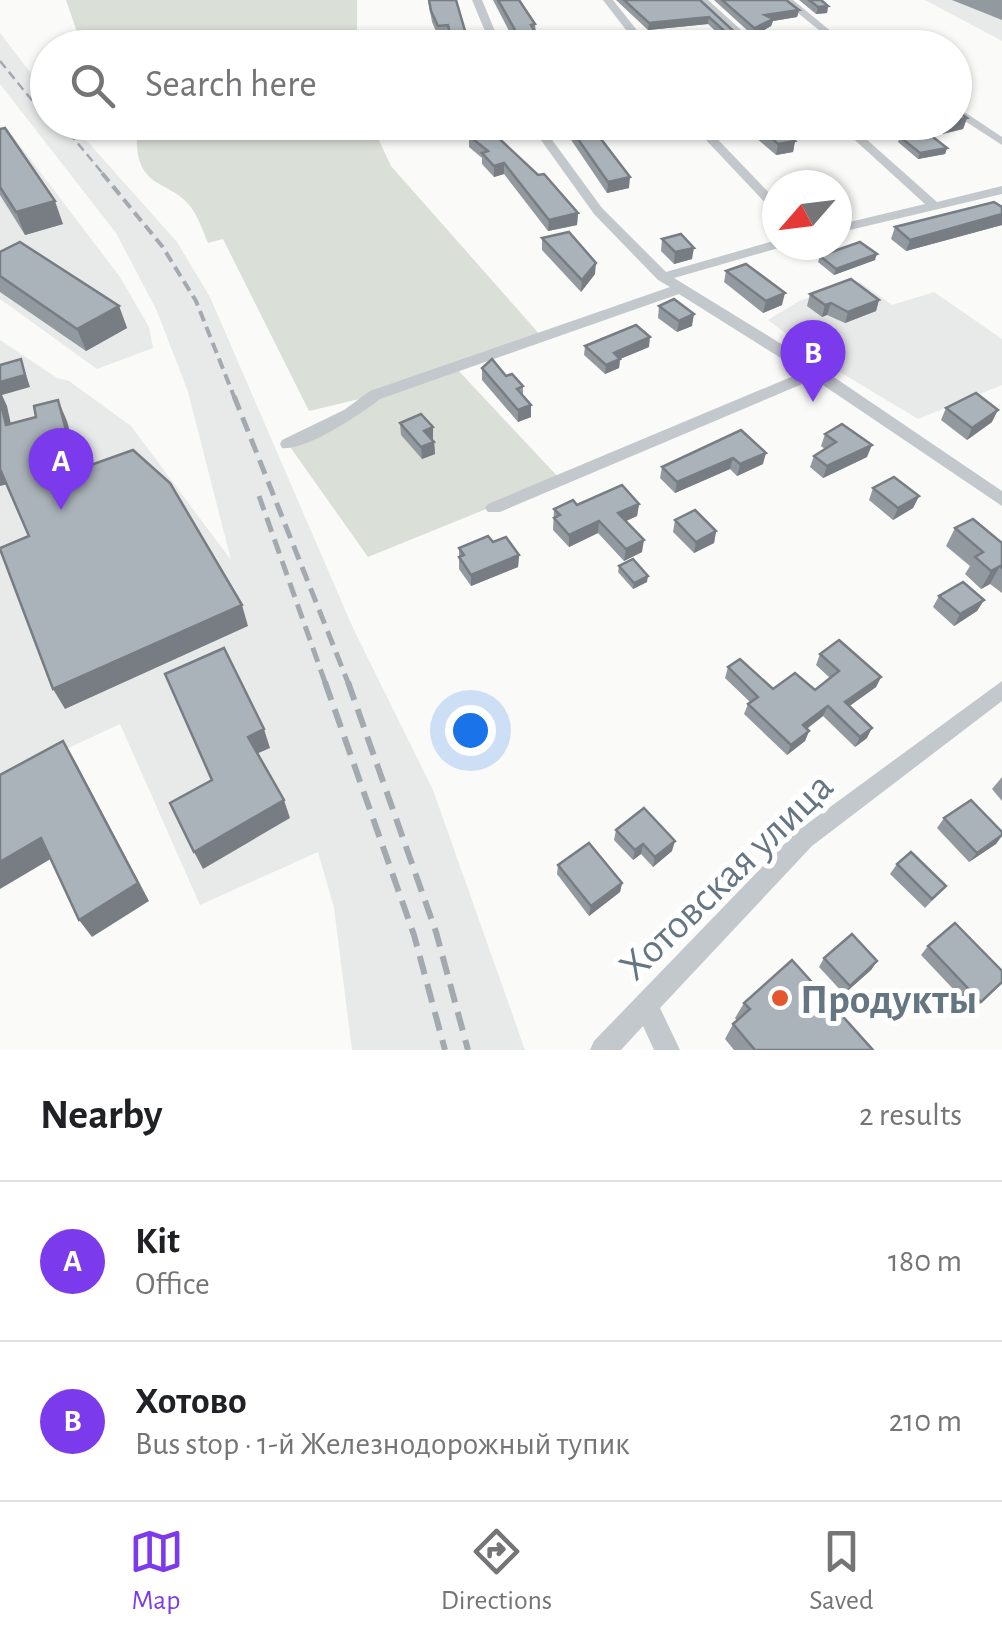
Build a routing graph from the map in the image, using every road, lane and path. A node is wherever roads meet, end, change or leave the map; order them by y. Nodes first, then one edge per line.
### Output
1 (476, 0) edge
2 (608, 0) edge
3 (702, 0) edge
4 (787, 0) edge
5 (489, 30) edge
6 (632, 30) edge
7 (735, 30) edge
8 (824, 30) edge
9 (972, 121) edge
10 (546, 140) edge
11 (711, 140) edge
12 (860, 140) edge
13 (1002, 142) edge
14 (1002, 190) edge
15 (762, 192) edge
16 (935, 207) junction
17 (852, 226) edge
18 (762, 248) edge
19 (663, 277) junction
20 (679, 288) junction
21 (817, 372) junction
22 (288, 444) dead end
23 (1002, 500) edge
24 (494, 508) dead end
25 (1002, 690) edge
26 (644, 1003) junction
27 (603, 1050) edge
28 (666, 1050) edge

1 - 5 street
2 - 6 street
3 - 7 street
4 - 8 street
9 - 13 street
10 - 19 street
11 - 15 street
12 - 16 street
14 - 16 street
16 - 17 street
18 - 19 street
19 - 20 street
20 - 21 street
20 - 22 street
21 - 23 street
21 - 24 street
25 - 26 street, Хотовская улица
26 - 27 street, Хотовская улица
26 - 28 street

